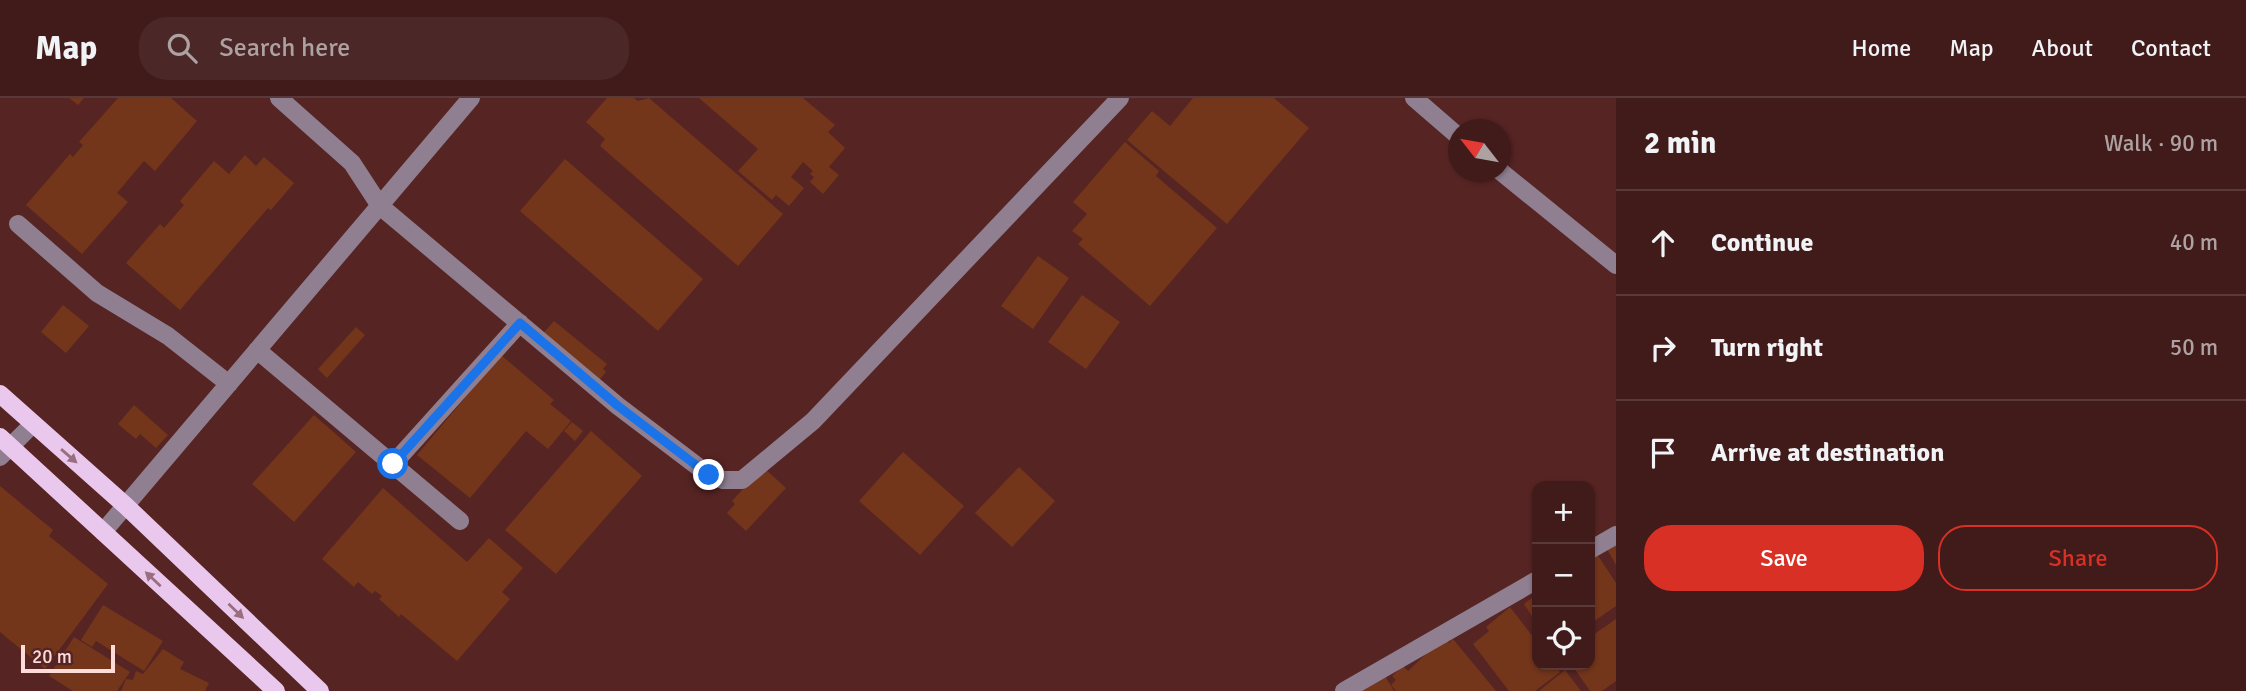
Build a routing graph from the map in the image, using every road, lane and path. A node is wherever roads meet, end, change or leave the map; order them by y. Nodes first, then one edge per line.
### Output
1 (279, 98) edge
2 (471, 98) edge
3 (1120, 98) edge
4 (1415, 98) edge
5 (1448, 127) edge
6 (1511, 180) edge
7 (380, 206) junction
8 (18, 224) dead end
9 (1616, 265) edge
10 (520, 323) junction
11 (257, 350) junction
12 (229, 384) junction
13 (0, 394) edge
14 (33, 424) junction
15 (4, 447) edge
16 (393, 464) junction
17 (126, 506) junction
18 (460, 521) dead end
19 (103, 532) junction
20 (1616, 536) edge
21 (1595, 547) edge
22 (1532, 583) edge
23 (276, 691) edge
24 (320, 691) edge
25 (1344, 691) edge

1 - 7 street
2 - 7 street
3 - 10 street
4 - 5 street
6 - 9 street
7 - 10 street
7 - 11 street
8 - 12 street
10 - 16 street
11 - 12 street
11 - 16 street
12 - 17 street
13 - 14 main road
14 - 15 street
14 -> 17 main road
15 - 19 main road
16 - 18 street
17 - 19 street
17 -> 24 main road
23 -> 19 main road
20 - 21 street
22 - 25 street

